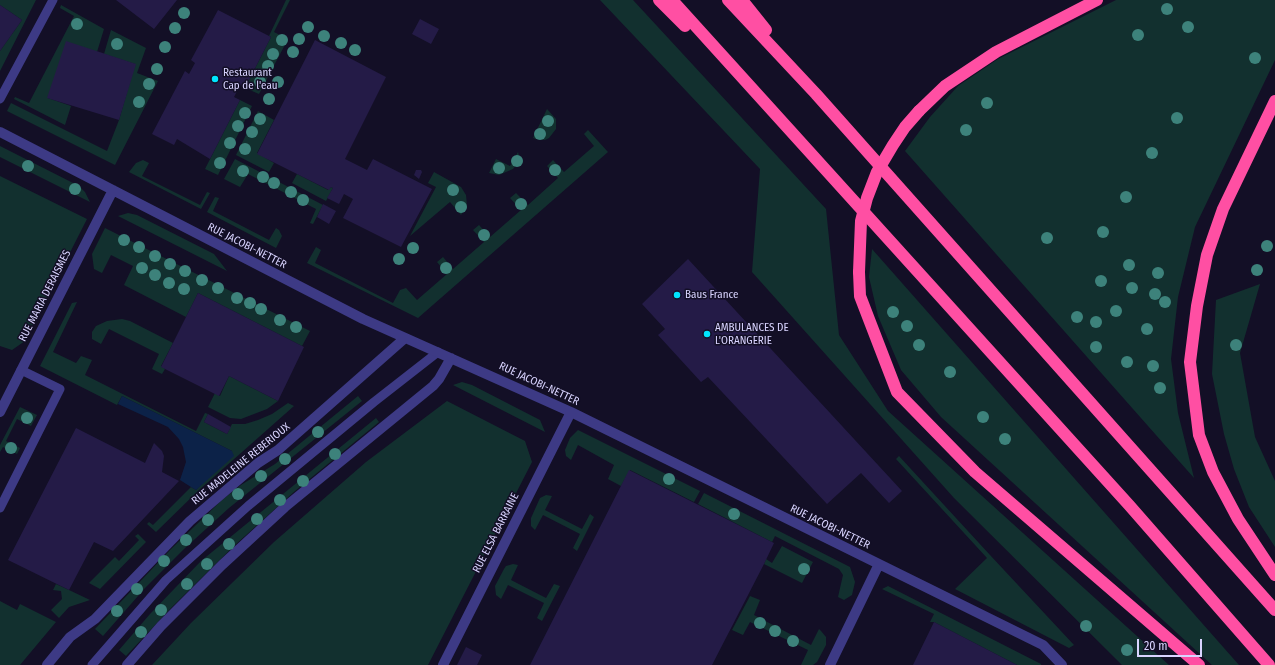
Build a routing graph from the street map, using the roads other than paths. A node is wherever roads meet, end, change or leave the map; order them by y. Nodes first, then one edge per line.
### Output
1 (53, 0) edge
2 (659, 0) edge
3 (672, 0) edge
4 (728, 0) edge
5 (742, 0) edge
6 (1097, 0) edge
7 (816, 94) junction
8 (0, 100) edge
9 (1275, 101) edge
10 (0, 132) edge
11 (811, 152) junction
12 (113, 190) junction
13 (405, 338) junction
14 (438, 352) junction
15 (451, 358) junction
16 (21, 370) junction
17 (0, 412) edge
18 (571, 412) junction
19 (0, 508) edge
20 (879, 564) junction
21 (1275, 575) edge
22 (1275, 610) edge
23 (47, 665) edge
24 (92, 665) edge
25 (127, 665) edge
26 (443, 665) edge
27 (830, 665) edge
28 (1062, 665) edge
29 (1199, 665) edge
30 (1269, 665) edge

1 - 8 lane
2 - 11 highway
3 - 11 highway
4 - 7 highway
5 - 7 highway
6 - 29 highway, bridge
7 - 22 highway
9 - 21 highway
10 - 12 street, RUE JACOBI-NETTER
11 - 30 highway
12 - 13 street, RUE JACOBI-NETTER
12 - 16 street, RUE MARIA DERAISMES
13 - 14 street, RUE JACOBI-NETTER
13 - 23 street, RUE MADELEINE REBERIOUX
14 - 15 street, RUE JACOBI-NETTER
14 - 24 lane
15 - 18 street, RUE JACOBI-NETTER
15 - 25 street
16 - 17 street, RUE MARIA DERAISMES
16 - 19 lane
18 - 20 street, RUE JACOBI-NETTER
18 - 26 street, RUE ELSA BARRAINE
20 - 27 street
20 - 28 street, RUE JACOBI-NETTER

